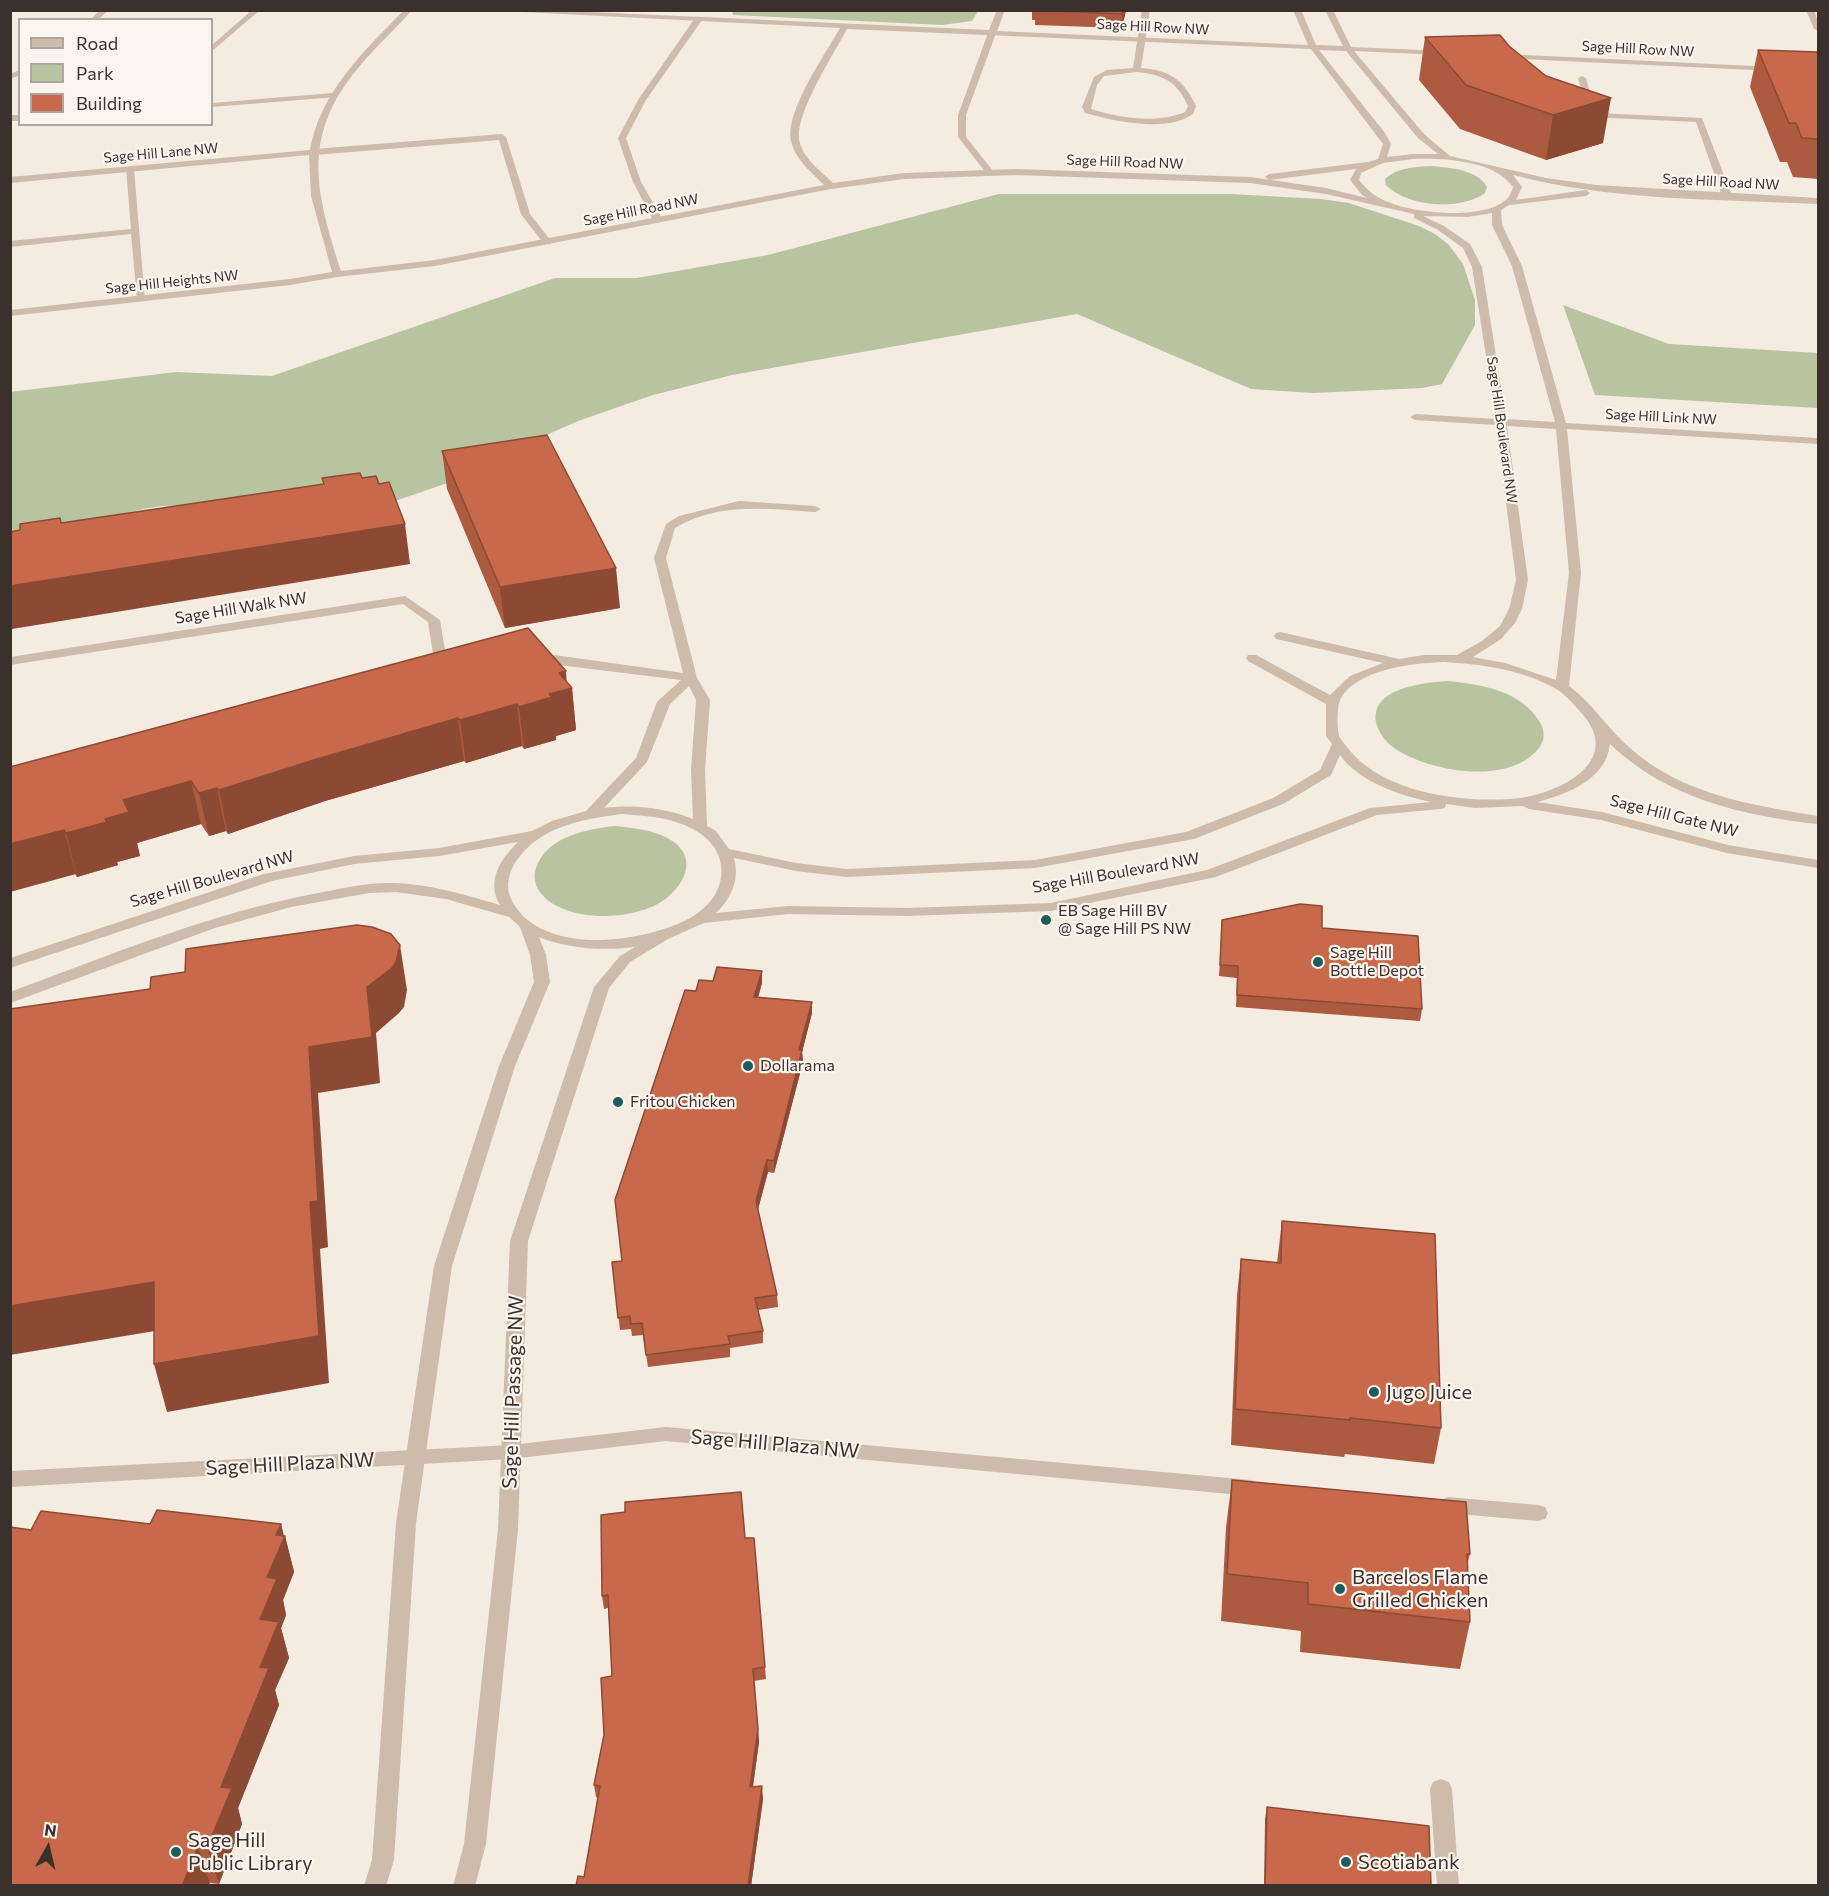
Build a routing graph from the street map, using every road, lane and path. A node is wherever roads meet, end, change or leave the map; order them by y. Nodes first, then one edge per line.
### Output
1 (257, 10) edge
2 (409, 10) edge
3 (486, 10) edge
4 (704, 10) edge
5 (1001, 10) edge
6 (1146, 10) edge
7 (1297, 10) edge
8 (1329, 10) edge
9 (1810, 10) edge
10 (563, 12) edge
11 (698, 20) junction
12 (845, 26) junction
13 (1818, 29) edge
14 (992, 33) junction
15 (1141, 40) junction
16 (213, 48) edge
17 (1312, 48) junction
18 (1348, 49) junction
19 (1454, 54) edge
20 (1489, 56) edge
21 (1783, 69) edge
22 (1137, 70) junction
23 (1582, 78) dead end
24 (333, 95) junction
25 (213, 105) edge
26 (314, 152) junction
27 (1446, 157) junction
28 (1382, 160) junction
29 (1368, 165) junction
30 (130, 169) junction
31 (1500, 171) junction
32 (990, 172) junction
33 (10, 180) edge
34 (1250, 180) junction
35 (831, 186) junction
36 (1622, 191) junction
37 (1727, 196) junction
38 (1818, 201) edge
39 (1510, 203) junction
40 (1384, 205) junction
41 (1496, 209) junction
42 (1406, 211) junction
43 (658, 220) junction
44 (135, 231) junction
45 (547, 242) junction
46 (10, 244) edge
47 (337, 274) junction
48 (142, 299) junction
49 (10, 313) edge
50 (1415, 417) dead end
51 (1501, 422) junction
52 (1561, 426) junction
53 (1818, 441) edge
54 (815, 509) dead end
55 (1280, 636) dead end
56 (520, 658) edge
57 (1252, 658) dead end
58 (1461, 658) junction
59 (10, 661) edge
60 (417, 662) edge
61 (1398, 662) junction
62 (692, 678) junction
63 (1562, 687) junction
64 (1332, 702) junction
65 (1596, 721) junction
66 (1337, 746) junction
67 (1454, 803) junction
68 (1520, 804) junction
69 (592, 813) junction
70 (1818, 820) edge
71 (700, 828) junction
72 (535, 835) junction
73 (725, 852) junction
74 (1818, 864) edge
75 (512, 913) junction
76 (700, 919) junction
77 (527, 926) junction
78 (662, 937) junction
79 (10, 963) edge
80 (10, 998) edge
81 (511, 1452) junction
82 (415, 1457) junction
83 (10, 1479) edge
84 (1270, 1490) edge
85 (1433, 1504) edge
86 (1538, 1513) dead end
87 (1441, 1789) dead end
88 (375, 1886) edge
89 (464, 1886) edge
90 (1448, 1886) edge

1 - 16 street
2 - 24 street
3 - 10 street, Sage Hill Row NW
4 - 11 street
5 - 14 street
6 - 15 street
7 - 17 street
8 - 18 street
9 - 13 street
10 - 11 street, Sage Hill Row NW
11 - 12 street, Sage Hill Row NW
11 - 43 street
12 - 14 street, Sage Hill Row NW
12 - 35 street
14 - 15 street, Sage Hill Row NW
14 - 32 street
15 - 17 street, Sage Hill Row NW
15 - 22 street
17 - 18 street, Sage Hill Row NW
17 - 28 street
18 - 19 street, Sage Hill Row NW
18 - 27 street
20 - 21 street, Sage Hill Row NW
22 - 22 street
23 - 37 street
24 - 25 street
24 - 26 street
26 - 30 street, Sage Hill Lane NW
26 - 45 street, Sage Hill Lane NW
26 - 47 street
27 - 28 street, Sage Hill Road NW
27 - 31 street, Sage Hill Road NW
28 - 29 street, Sage Hill Road NW
29 - 34 street, Sage Hill Road NW
29 - 40 street
30 - 33 street, Sage Hill Lane NW
30 - 44 street
31 - 36 street, Sage Hill Road NW
31 - 39 street
32 - 34 street, Sage Hill Road NW
32 - 35 street, Sage Hill Road NW
34 - 40 street, Sage Hill Road NW
35 - 43 street, Sage Hill Road NW
36 - 37 street, Sage Hill Road NW
36 - 39 street, Sage Hill Road NW
37 - 38 street, Sage Hill Road NW
39 - 41 street, Sage Hill Road NW
40 - 42 street
41 - 42 street, Sage Hill Road NW
41 - 52 street
42 - 51 street, Sage Hill Boulevard NW
43 - 45 street, Sage Hill Road NW
44 - 46 street
44 - 48 street
45 - 47 street, Sage Hill Road NW
47 - 48 street, Sage Hill Heights NW
48 - 49 street, Sage Hill Heights NW
50 - 51 street, Sage Hill Link NW
51 - 52 street, Sage Hill Link NW
51 - 58 street, Sage Hill Boulevard NW
52 - 53 street, Sage Hill Link NW
52 - 63 street
54 - 62 street
55 - 61 street
56 - 62 street
57 - 64 street
58 - 61 street
58 - 63 street
59 - 60 street, Sage Hill Walk NW
61 - 64 street
62 - 69 street
62 - 71 street
63 - 65 street, Sage Hill Gate NW
64 - 66 street
65 - 68 street
65 - 70 street, Sage Hill Gate NW
66 - 67 street
66 - 73 street, Sage Hill Boulevard NW
67 - 68 street
67 - 76 street, Sage Hill Boulevard NW
68 - 74 street, Sage Hill Gate NW
69 - 71 street
69 - 72 street
71 - 73 street
72 - 75 street
72 - 79 street, Sage Hill Boulevard NW
73 - 76 street
75 - 77 street
75 - 80 street
76 - 78 street
77 - 78 street
77 - 82 street
78 - 81 street, Sage Hill Passage NW
81 - 82 street, Sage Hill Plaza NW
81 - 84 street, Sage Hill Plaza NW
81 - 89 street, Sage Hill Passage NW
82 - 83 street, Sage Hill Plaza NW
82 - 88 street
85 - 86 street
87 - 90 street

